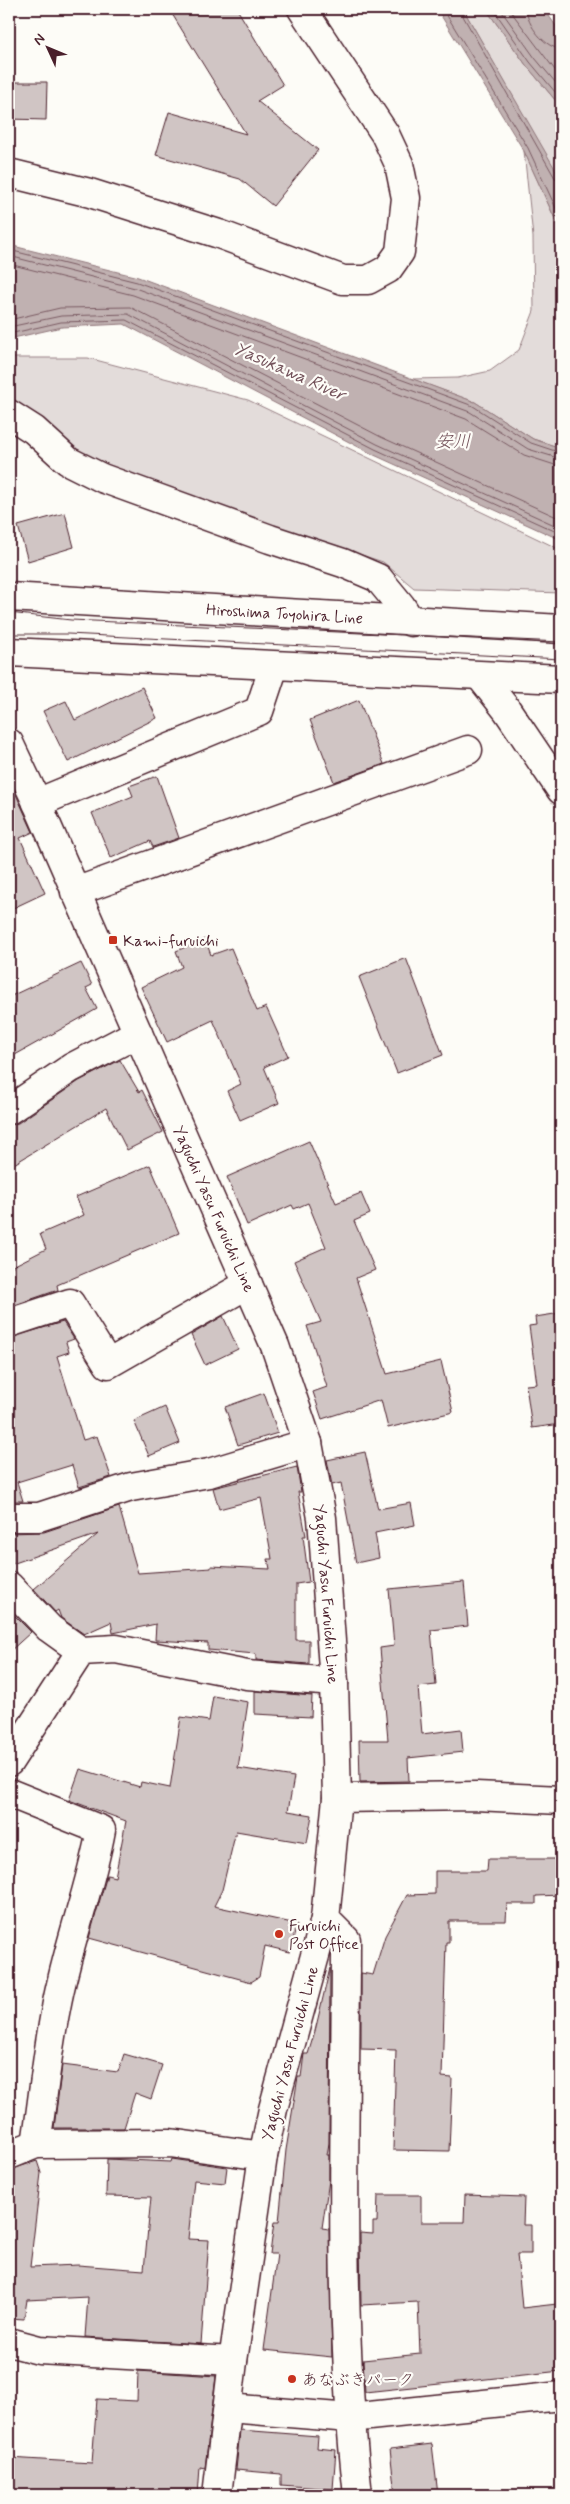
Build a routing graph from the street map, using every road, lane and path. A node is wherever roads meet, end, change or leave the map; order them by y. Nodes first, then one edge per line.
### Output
1 (302, 9) edge
2 (9, 173) edge
3 (9, 414) edge
4 (9, 596) edge
5 (411, 622) junction
6 (561, 630) edge
7 (9, 652) edge
8 (274, 666) junction
9 (480, 676) junction
10 (561, 679) edge
11 (9, 743) edge
12 (468, 750) dead end
13 (561, 790) edge
14 (37, 803) junction
15 (75, 892) junction
16 (138, 1033) junction
17 (9, 1110) edge
18 (248, 1284) junction
19 (9, 1323) edge
20 (308, 1443) junction
21 (9, 1516) edge
22 (9, 1586) edge
23 (81, 1651) junction
24 (334, 1682) junction
25 (9, 1762) edge
26 (9, 1793) edge
27 (337, 1798) junction
28 (561, 1800) edge
29 (325, 1918) junction
30 (36, 2144) junction
31 (9, 2156) edge
32 (263, 2156) junction
33 (9, 2342) edge
34 (233, 2361) junction
35 (561, 2396) edge
36 (228, 2408) junction
37 (350, 2418) junction
38 (217, 2495) edge
39 (358, 2495) edge

1 - 2 street
3 - 5 street
4 - 5 street, Hiroshima Toyohira Line
5 - 6 street, Hiroshima Toyohira Line
7 - 8 street
8 - 9 street
8 - 14 street
9 - 10 street
9 - 13 street
11 - 14 street, Yaguchi Yasu Furuichi Line
12 - 15 street
14 - 15 street, Yaguchi Yasu Furuichi Line
15 - 16 street, Yaguchi Yasu Furuichi Line
16 - 17 street
16 - 18 street, Yaguchi Yasu Furuichi Line
18 - 19 street
18 - 20 street, Yaguchi Yasu Furuichi Line
20 - 21 street
20 - 24 street, Yaguchi Yasu Furuichi Line
22 - 23 street
23 - 24 street
23 - 25 street
24 - 27 street, Yaguchi Yasu Furuichi Line
26 - 30 street
27 - 28 street
27 - 29 street, Yaguchi Yasu Furuichi Line
29 - 32 street, Yaguchi Yasu Furuichi Line
29 - 37 street
30 - 31 street
30 - 32 street
32 - 34 street, Yaguchi Yasu Furuichi Line
33 - 34 street
34 - 36 street, Yaguchi Yasu Furuichi Line
35 - 37 street
36 - 37 street
36 - 38 street, Yaguchi Yasu Furuichi Line
37 - 39 street

